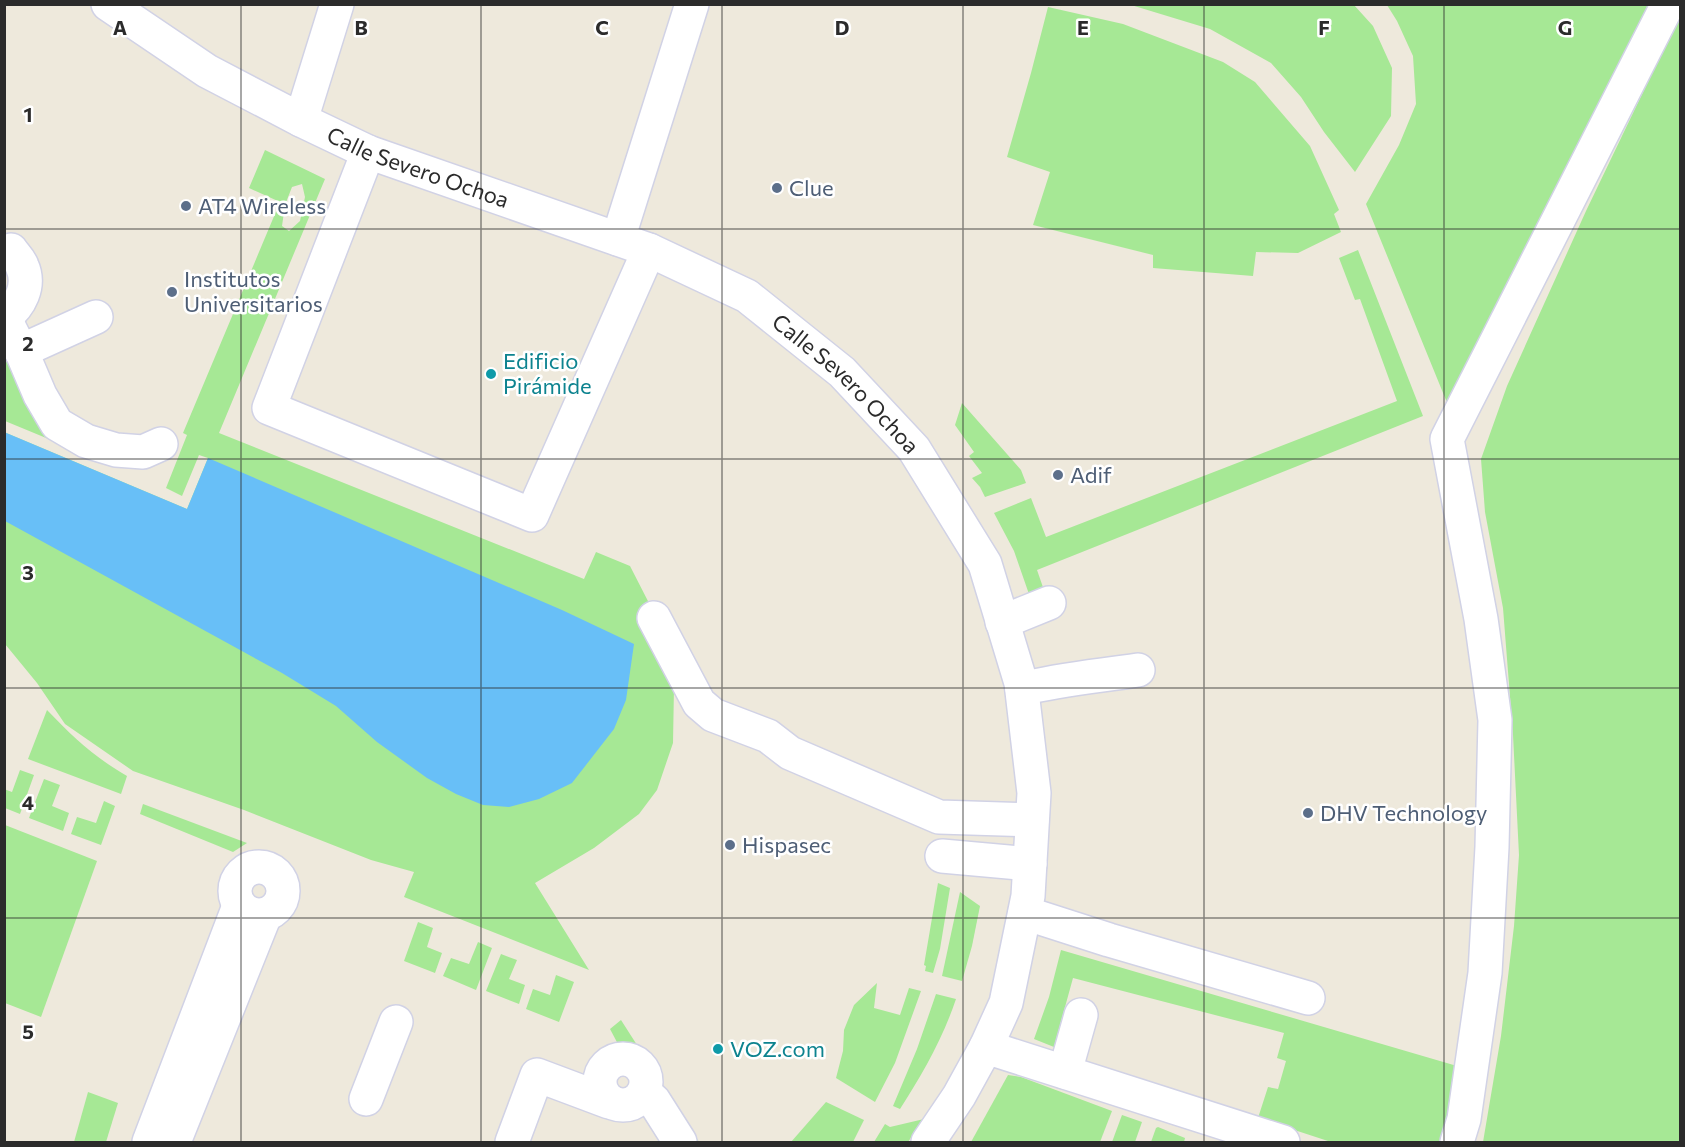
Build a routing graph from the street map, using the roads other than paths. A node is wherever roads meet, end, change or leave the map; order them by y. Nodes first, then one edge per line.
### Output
1 (108, 4) edge
2 (337, 4) edge
3 (692, 4) edge
4 (1668, 4) edge
5 (301, 120) junction
6 (368, 152) junction
7 (618, 239) junction
8 (11, 250) dead end
9 (649, 250) junction
10 (96, 317) dead end
11 (5, 318) edge
12 (21, 351) junction
13 (161, 444) dead end
14 (1049, 603) dead end
15 (654, 618) dead end
16 (1002, 622) junction
17 (1138, 670) dead end
18 (1022, 689) junction
19 (1032, 820) junction
20 (942, 856) dead end
21 (1030, 864) junction
22 (1025, 913) junction
23 (1308, 998) dead end
24 (1081, 1015) dead end
25 (396, 1022) dead end
26 (986, 1047) junction
27 (1065, 1072) junction
28 (366, 1099) dead end
29 (149, 1143) edge
30 (174, 1143) edge
31 (512, 1143) edge
32 (680, 1143) edge
33 (928, 1143) edge
34 (1283, 1143) edge
35 (1457, 1143) edge

1 - 5 street, Calle Severo Ochoa
2 - 5 street
3 - 7 street
4 - 35 street
5 - 6 street, Calle Severo Ochoa
6 - 7 street, Calle Severo Ochoa
6 - 9 street
7 - 9 street, Calle Severo Ochoa
8 - 11 street
9 - 16 street, Calle Severo Ochoa
10 - 12 street
11 - 12 street
12 - 13 street
14 - 16 street
15 - 19 street
16 - 18 street, Calle Severo Ochoa
17 - 18 street
18 - 19 street, Calle Severo Ochoa
19 - 21 street, Calle Severo Ochoa
20 - 21 street
21 - 22 street, Calle Severo Ochoa
22 - 23 street
22 - 26 street, Calle Severo Ochoa
24 - 27 street
25 - 28 street
26 - 27 street
26 - 33 street, Calle Severo Ochoa
27 - 34 street
29 - 30 street
31 - 32 street

